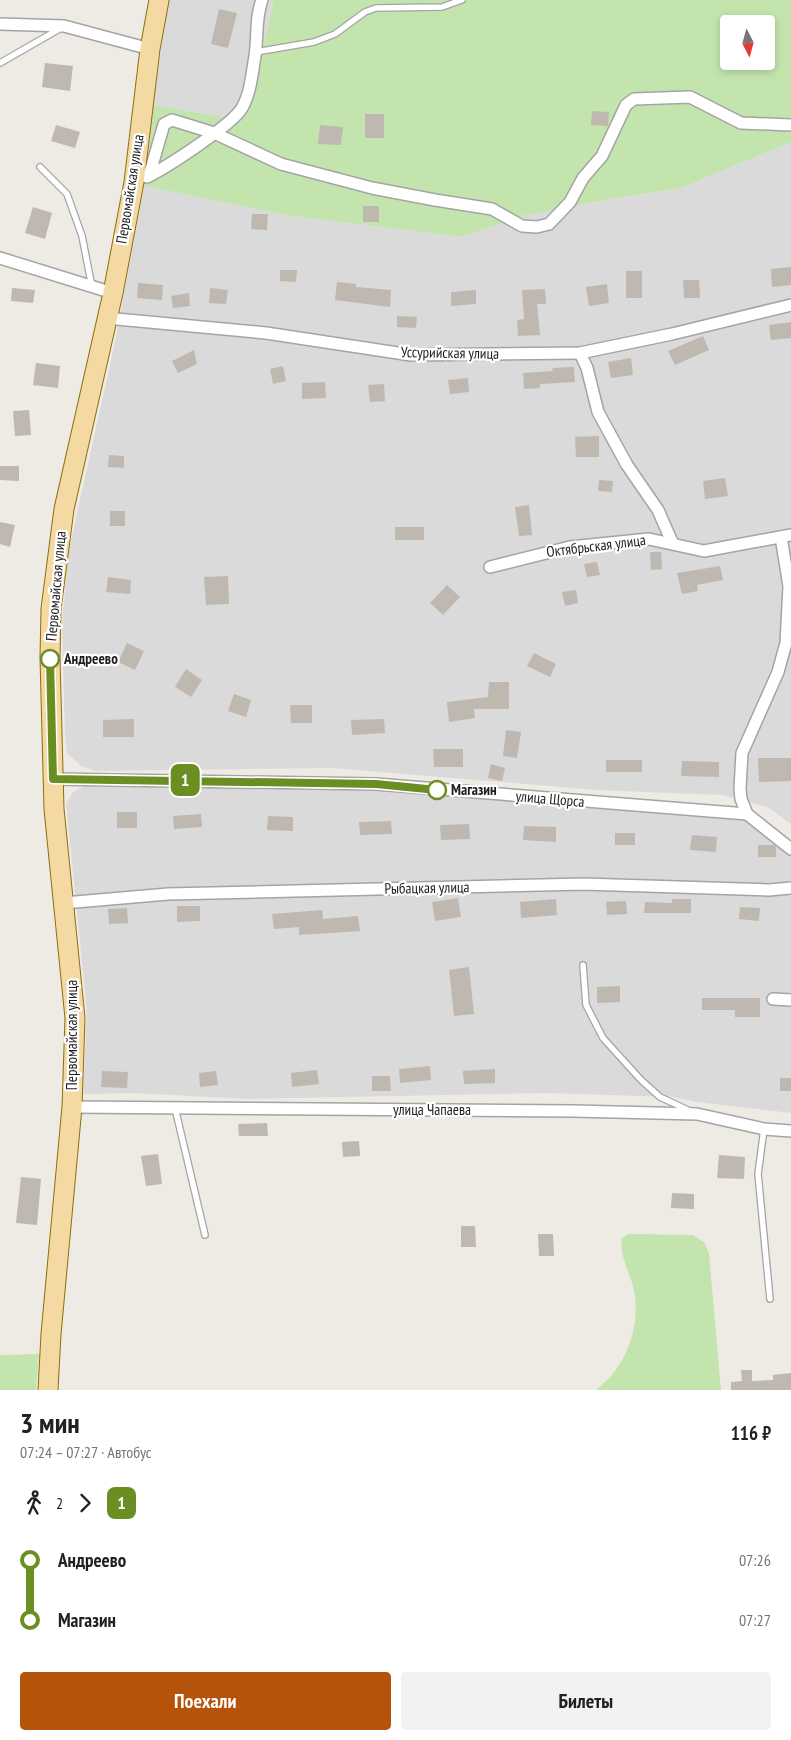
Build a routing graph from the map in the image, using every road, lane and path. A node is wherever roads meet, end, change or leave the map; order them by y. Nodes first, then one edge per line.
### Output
1 (159, 0) edge
2 (262, 0) edge
3 (462, 0) edge
4 (0, 24) edge
5 (64, 26) junction
6 (150, 49) junction
7 (256, 52) junction
8 (0, 63) edge
9 (791, 125) edge
10 (214, 134) junction
11 (40, 167) dead end
12 (141, 179) junction
13 (0, 258) edge
14 (92, 287) junction
15 (113, 292) junction
16 (791, 305) edge
17 (106, 318) junction
18 (580, 353) junction
19 (786, 536) edge
20 (672, 542) junction
21 (490, 567) dead end
22 (790, 614) edge
23 (53, 779) junction
24 (747, 814) junction
25 (791, 849) edge
26 (791, 888) edge
27 (64, 903) junction
28 (583, 965) dead end
29 (773, 999) dead end
30 (791, 1000) edge
31 (72, 1107) junction
32 (175, 1108) junction
33 (697, 1114) junction
34 (764, 1129) junction
35 (791, 1131) edge
36 (205, 1235) dead end
37 (770, 1299) dead end
38 (48, 1390) edge

1 - 6 main road, Первомайская улица
2 - 7 street
3 - 7 lane
4 - 5 street
5 - 6 street
5 - 8 lane
6 - 12 main road, Первомайская улица
7 - 10 street
9 - 10 street
10 - 12 street
10 - 12 street
11 - 14 lane
12 - 15 main road, Первомайская улица
13 - 14 street
14 - 15 street
15 - 17 main road, Первомайская улица
16 - 18 street, Уссурийская улица
17 - 18 street, Уссурийская улица
17 - 23 main road, Первомайская улица
18 - 20 street
19 - 20 street, Октябрьская улица
19 - 22 street
20 - 21 street, Октябрьская улица
22 - 24 street
23 - 24 street, улица Щорса
23 - 27 main road, Первомайская улица
24 - 25 street
26 - 27 street, Рыбацкая улица
27 - 31 main road, Первомайская улица
28 - 33 lane
29 - 30 street
31 - 32 street, улица Чапаева
31 - 38 main road, Первомайская улица
32 - 33 street, улица Чапаева
32 - 36 lane
33 - 34 street, улица Чапаева
34 - 35 street, улица Чапаева
34 - 37 lane

